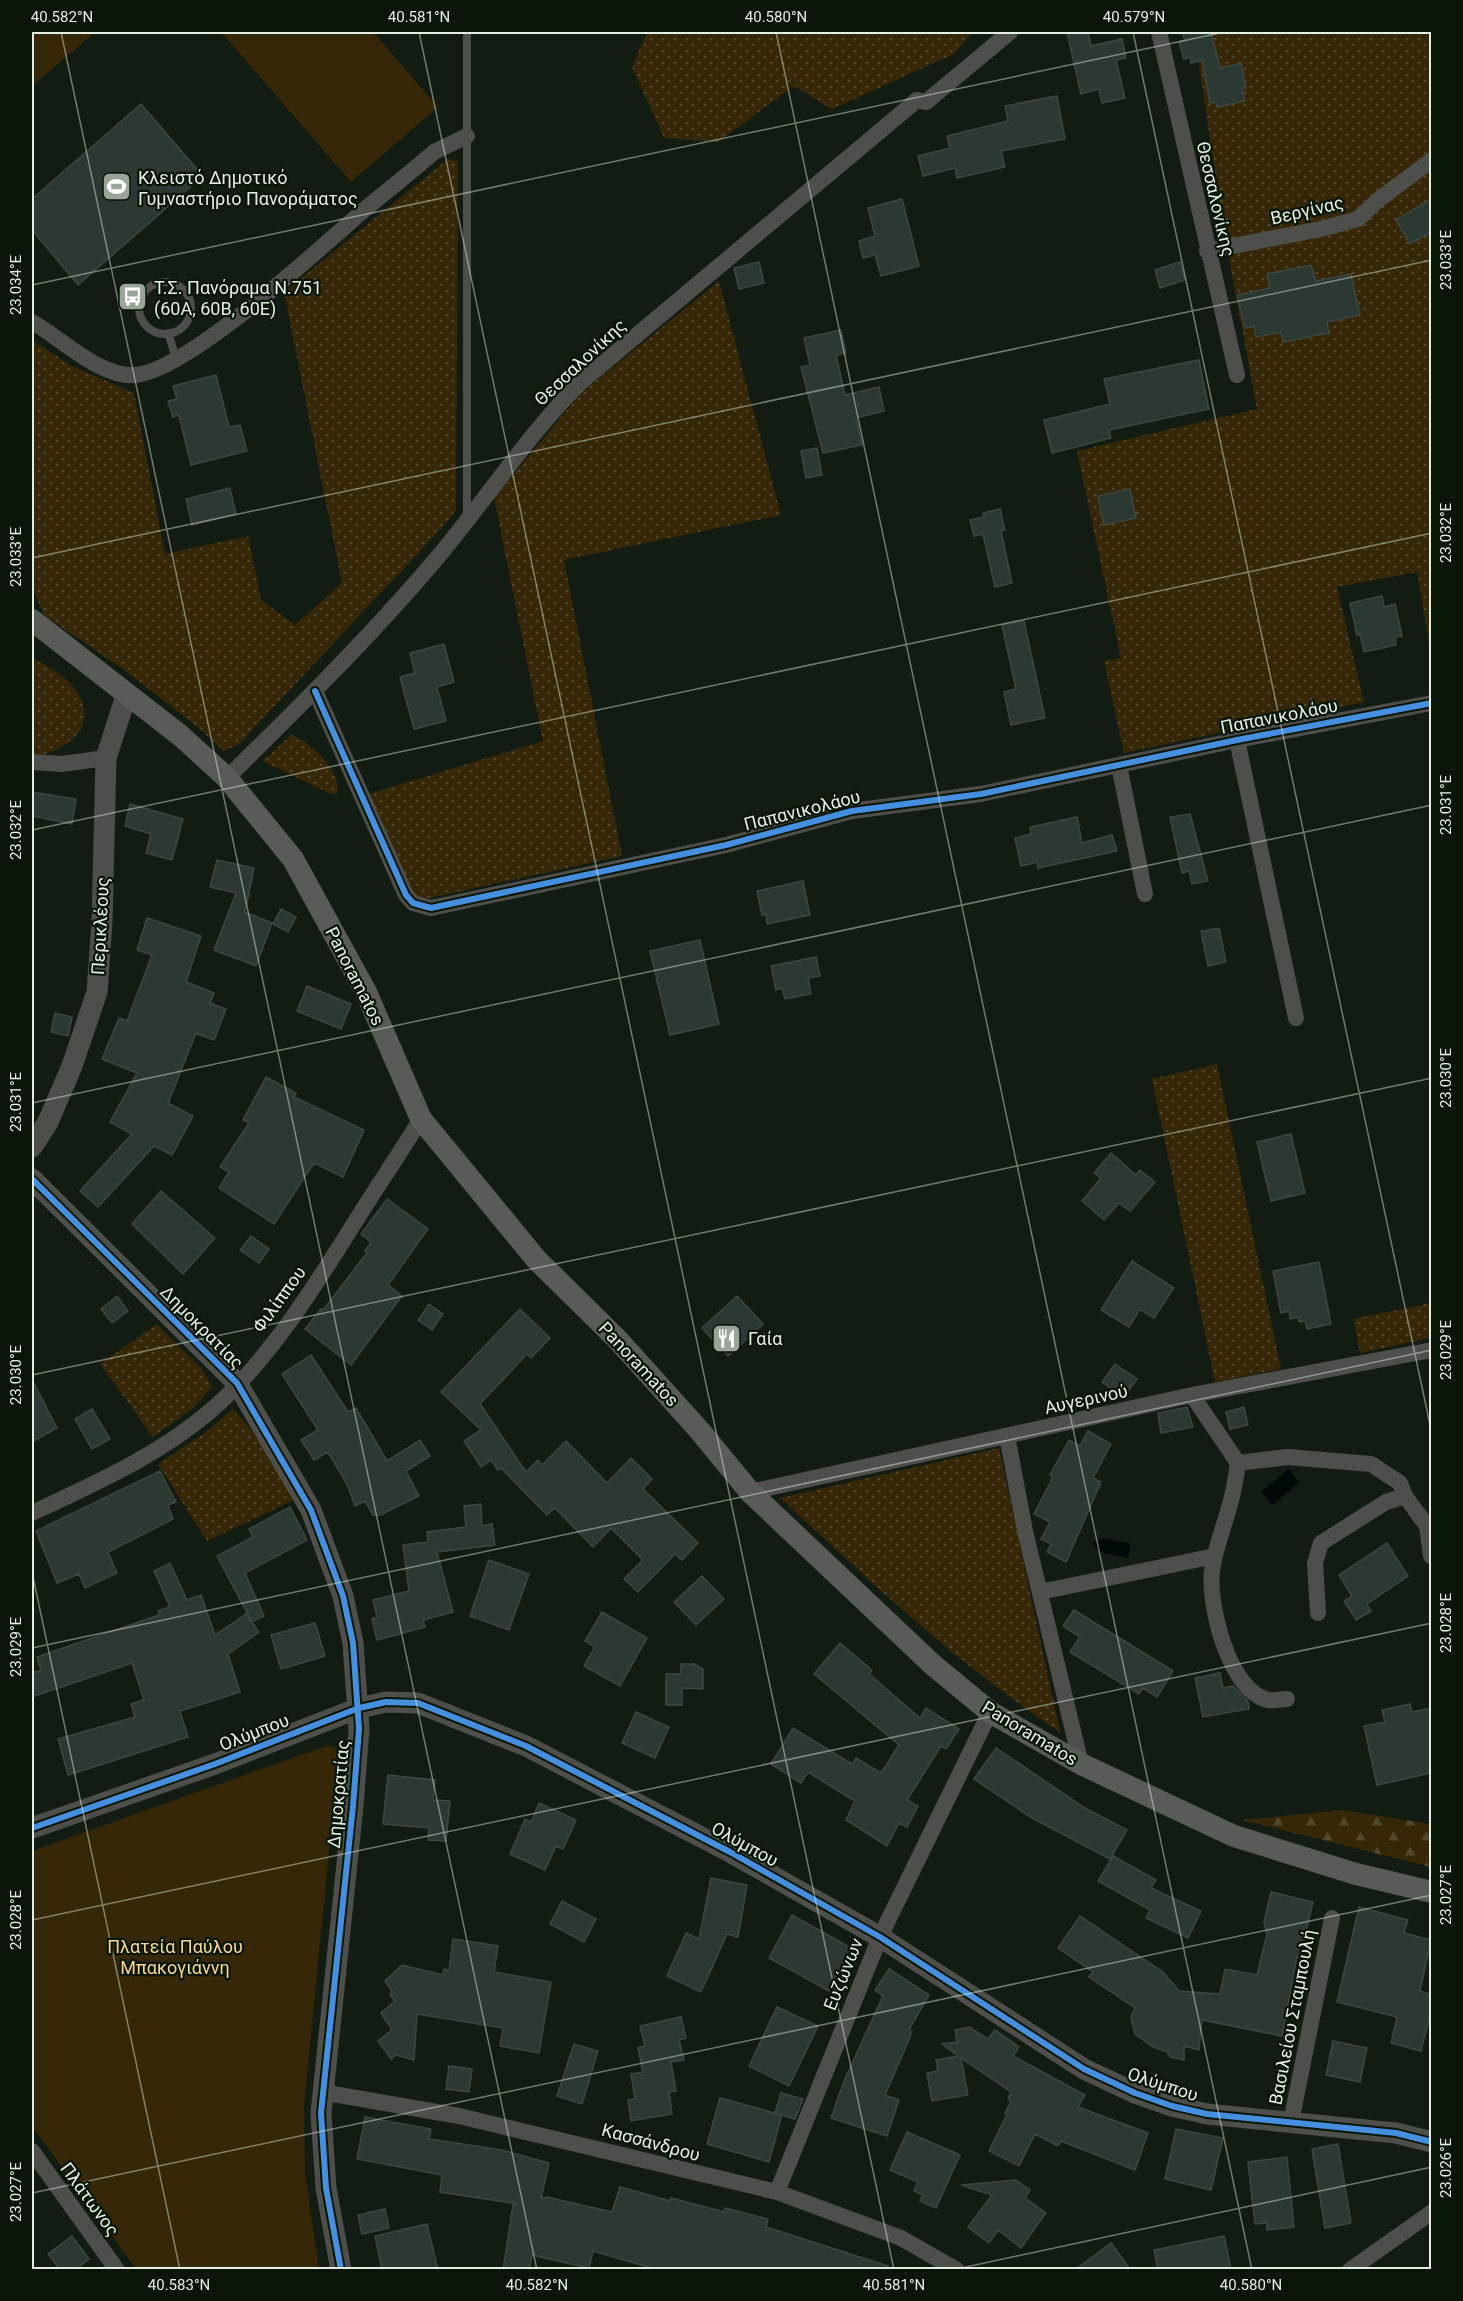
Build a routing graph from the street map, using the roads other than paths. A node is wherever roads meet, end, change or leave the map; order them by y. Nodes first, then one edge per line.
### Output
1 (467, 32) edge
2 (1010, 32) edge
3 (1159, 32) edge
4 (467, 136) junction
5 (1431, 160) edge
6 (1207, 251) junction
7 (32, 322) edge
8 (168, 333) junction
9 (176, 358) junction
10 (1237, 375) dead end
11 (467, 520) junction
12 (34, 618) edge
13 (315, 691) junction
14 (127, 693) junction
15 (1431, 703) edge
16 (1237, 740) junction
17 (106, 758) junction
18 (32, 762) edge
19 (1119, 765) junction
20 (226, 778) junction
21 (1145, 894) dead end
22 (1296, 1018) dead end
23 (421, 1119) junction
24 (32, 1147) edge
25 (32, 1179) edge
26 (1431, 1350) edge
27 (237, 1383) junction
28 (1192, 1395) junction
29 (1007, 1436) junction
30 (1238, 1463) junction
31 (750, 1492) junction
32 (1405, 1496) junction
33 (32, 1513) edge
34 (1215, 1556) junction
35 (1431, 1556) edge
36 (1040, 1592) junction
37 (1318, 1613) dead end
38 (1287, 1699) dead end
39 (359, 1708) junction
40 (990, 1712) junction
41 (1081, 1764) junction
42 (32, 1828) edge
43 (1431, 1892) edge
44 (1332, 1918) dead end
45 (880, 1936) junction
46 (322, 2092) junction
47 (1291, 2122) junction
48 (1431, 2142) edge
49 (32, 2151) edge
50 (777, 2192) junction
51 (1431, 2212) edge
52 (117, 2270) edge
53 (341, 2270) edge
54 (957, 2270) edge
55 (1350, 2270) edge

1 - 4 lane
2 - 11 street, Θεσσαλονίκης
3 - 6 street, Θεσσαλονίκης
4 - 9 street
4 - 11 lane
5 - 6 street, Βεργίνας
6 - 10 street, Θεσσαλονίκης
7 - 9 street
8 - 8 lane
8 - 9 lane
11 - 13 street, Θεσσαλονίκης
12 - 14 main road, Panoramatos
13 - 19 street, Παπανικολάου
13 - 20 street, Θεσσαλονίκης
14 - 17 street, Περικλέους
14 - 20 main road, Panoramatos
15 - 16 street, Παπανικολάου
16 - 19 street, Παπανικολάου
16 - 22 street
17 - 18 street
17 - 24 street, Περικλέους
19 - 21 street
20 - 23 main road, Panoramatos
23 - 27 street, Φιλίππου
23 - 31 main road, Panoramatos
25 - 27 street, Δημοκρατίας
26 - 28 street, Αυγερινού
27 - 33 street, Φιλίππου
27 - 39 street, Δημοκρατίας
28 - 29 street, Αυγερινού
28 - 30 street
29 - 31 street, Αυγερινού
29 - 36 street
30 - 32 street
30 - 34 street
31 - 40 main road, Panoramatos
32 - 35 street
32 - 37 street
34 - 36 street
34 - 38 street
36 - 41 street
39 - 42 street, Ολύμπου
39 - 45 street, Ολύμπου
39 - 46 street, Δημοκρατίας
40 - 41 main road, Panoramatos
40 - 45 street, Ευζώνων
41 - 43 main road, Panoramatos
44 - 47 street, Βασιλείου Σταμπουλή
45 - 47 street, Ολύμπου
45 - 50 street, Ευζώνων
46 - 50 street, Κασσάνδρου
46 - 53 street, Δημοκρατίας
47 - 48 street, Ολύμπου
49 - 52 street, Πλάτωνος
50 - 54 street, Κασσάνδρου
51 - 55 street

